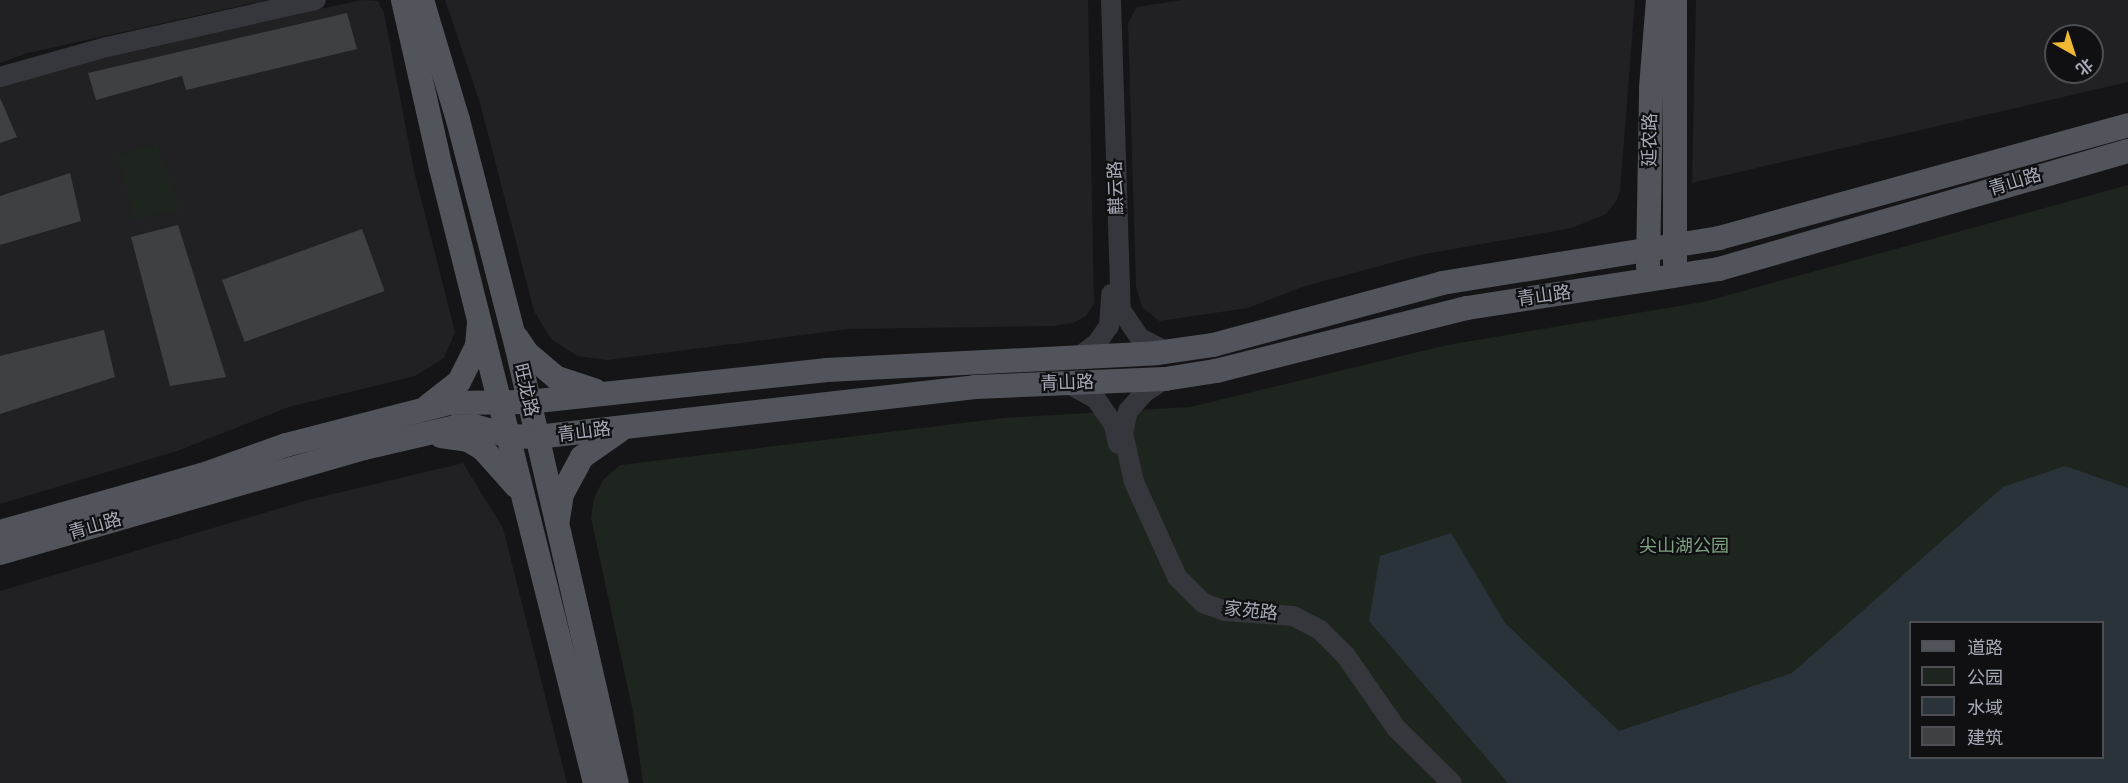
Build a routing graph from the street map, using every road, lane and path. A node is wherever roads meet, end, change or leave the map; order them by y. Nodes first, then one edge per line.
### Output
1 (288, 0) edge
2 (316, 0) edge
3 (1103, 0) edge
4 (1111, 0) edge
5 (1658, 0) edge
6 (1675, 0) edge
7 (407, 4) edge
8 (0, 70) edge
9 (0, 77) edge
10 (2128, 125) edge
11 (2128, 151) edge
12 (1675, 247) junction
13 (1648, 251) junction
14 (1674, 277) junction
15 (1648, 281) junction
16 (478, 308) junction
17 (508, 314) junction
18 (1168, 352) junction
19 (1081, 355) junction
20 (1165, 379) junction
21 (1067, 383) junction
22 (624, 393) junction
23 (500, 401) junction
24 (528, 402) junction
25 (421, 409) junction
26 (631, 426) junction
27 (508, 436) junction
28 (537, 437) junction
29 (409, 438) junction
30 (521, 494) junction
31 (558, 530) junction
32 (0, 532) edge
33 (0, 553) edge
34 (595, 783) edge
35 (617, 783) edge
36 (1443, 783) edge
37 (1452, 783) edge

1 - 8 street
2 - 9 street
3 - 19 street, 麒云路
4 - 18 street, 麒云路
5 - 13 main road, 延农路
6 - 12 main road, 延农路
7 - 16 main road, 旺龙路
7 - 17 main road, 旺龙路
10 - 12 main road, 青山路
11 - 14 main road, 青山路
12 - 13 main road, 青山路
12 - 14 main road, 延农路
13 - 15 main road, 延农路
13 - 18 main road, 青山路
14 - 15 main road, 青山路
15 - 20 main road, 青山路
16 - 23 main road, 旺龙路
16 - 25 main road
17 - 22 main road
17 - 24 main road, 旺龙路
18 - 19 main road, 青山路
19 - 22 main road, 青山路
20 - 21 main road, 青山路
20 - 37 street, 家苑路
21 - 26 main road, 青山路
21 - 36 street, 家苑路
22 - 24 main road, 青山路
23 - 24 main road, 青山路
23 - 25 main road, 青山路
23 - 27 main road, 旺龙路
24 - 28 main road, 旺龙路
25 - 32 main road, 青山路
26 - 28 main road, 青山路
26 - 31 main road
27 - 28 main road, 青山路
27 - 29 main road, 青山路
27 - 30 main road, 旺龙路
28 - 31 main road, 旺龙路
29 - 30 main road
29 - 33 main road, 青山路
30 - 34 main road, 旺龙路
31 - 35 main road, 旺龙路

